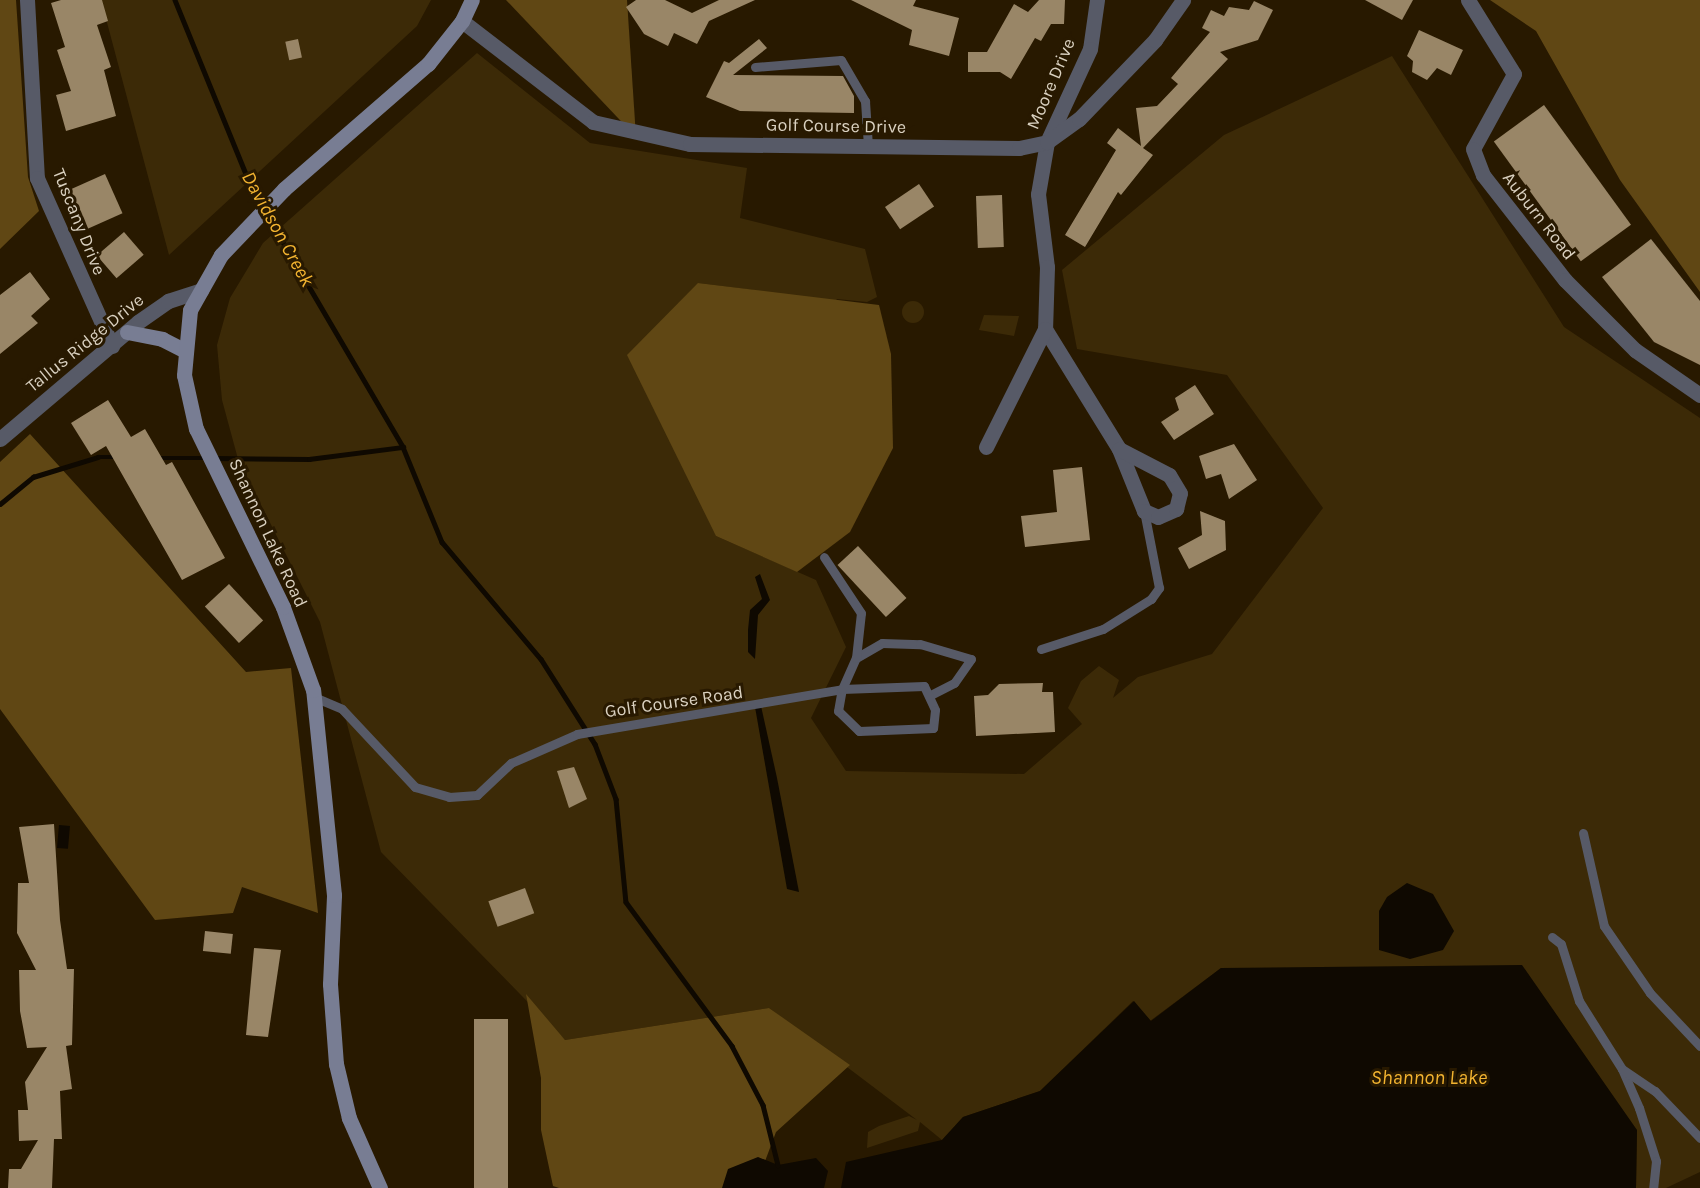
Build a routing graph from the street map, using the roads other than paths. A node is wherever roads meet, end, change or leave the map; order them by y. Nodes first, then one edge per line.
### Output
1 (27, 0) edge
2 (472, 0) edge
3 (1097, 0) edge
4 (1183, 0) edge
5 (1468, 0) edge
6 (462, 21) junction
7 (755, 67) dead end
8 (1047, 142) junction
9 (868, 146) junction
10 (201, 290) junction
11 (1045, 328) junction
12 (127, 332) junction
13 (112, 346) junction
14 (186, 351) junction
15 (1700, 395) edge
16 (0, 439) edge
17 (986, 447) dead end
18 (1119, 449) junction
19 (1144, 511) junction
20 (824, 557) dead end
21 (1041, 649) dead end
22 (856, 658) junction
23 (842, 689) junction
24 (929, 696) junction
25 (314, 697) junction
26 (1583, 833) dead end
27 (1552, 937) dead end
28 (1700, 1046) edge
29 (1622, 1069) junction
30 (1700, 1138) edge
31 (380, 1188) edge
32 (1653, 1188) edge

1 - 13 street, Tuscany Drive
2 - 6 main road, Shannon Lake Road
3 - 8 street, Moore Drive
4 - 8 street, Golf Course Drive
5 - 15 street, Auburn Road
6 - 9 street, Golf Course Drive
6 - 10 main road, Shannon Lake Road
7 - 9 lane
8 - 9 street, Golf Course Drive
8 - 11 street, Moore Drive
10 - 12 street, Tallus Ridge Drive
10 - 14 main road, Shannon Lake Road
11 - 17 street
11 - 18 street
12 - 13 street, Tallus Ridge Drive
12 - 14 main road
13 - 16 street, Tallus Ridge Drive
14 - 25 main road, Shannon Lake Road
18 - 19 street
18 - 19 street
19 - 21 lane
20 - 22 lane
22 - 23 lane
22 - 24 lane
23 - 24 lane, Golf Course Road
23 - 24 lane
23 - 25 lane, Golf Course Road
25 - 31 main road, Shannon Lake Road
26 - 28 lane
27 - 29 lane
29 - 30 lane
29 - 32 lane

